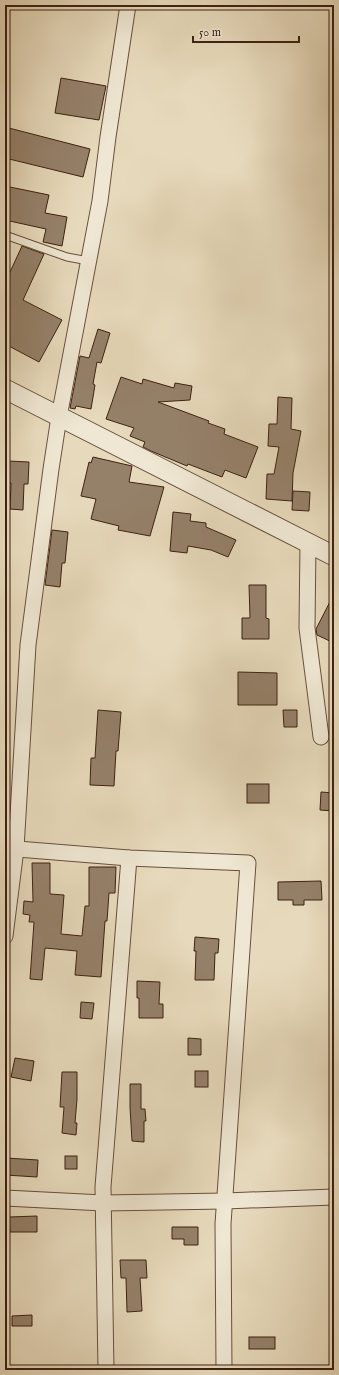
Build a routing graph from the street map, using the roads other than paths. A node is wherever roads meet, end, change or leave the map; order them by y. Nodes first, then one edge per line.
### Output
1 (128, 5) edge
2 (5, 236) edge
3 (89, 261) junction
4 (5, 389) edge
5 (59, 417) junction
6 (308, 542) junction
7 (334, 556) edge
8 (321, 737) dead end
9 (10, 848) edge
10 (129, 858) junction
11 (5, 936) edge
12 (334, 1197) edge
13 (5, 1198) edge
14 (225, 1201) junction
15 (103, 1203) junction
16 (106, 1370) edge
17 (224, 1370) edge

1 - 3 street
2 - 3 lane
3 - 5 street
4 - 5 street
5 - 6 street
5 - 9 street
6 - 7 street
6 - 8 street
9 - 10 street
9 - 11 street
10 - 14 street
10 - 15 street
12 - 14 street
13 - 15 street
14 - 15 street
14 - 17 street
15 - 16 street

